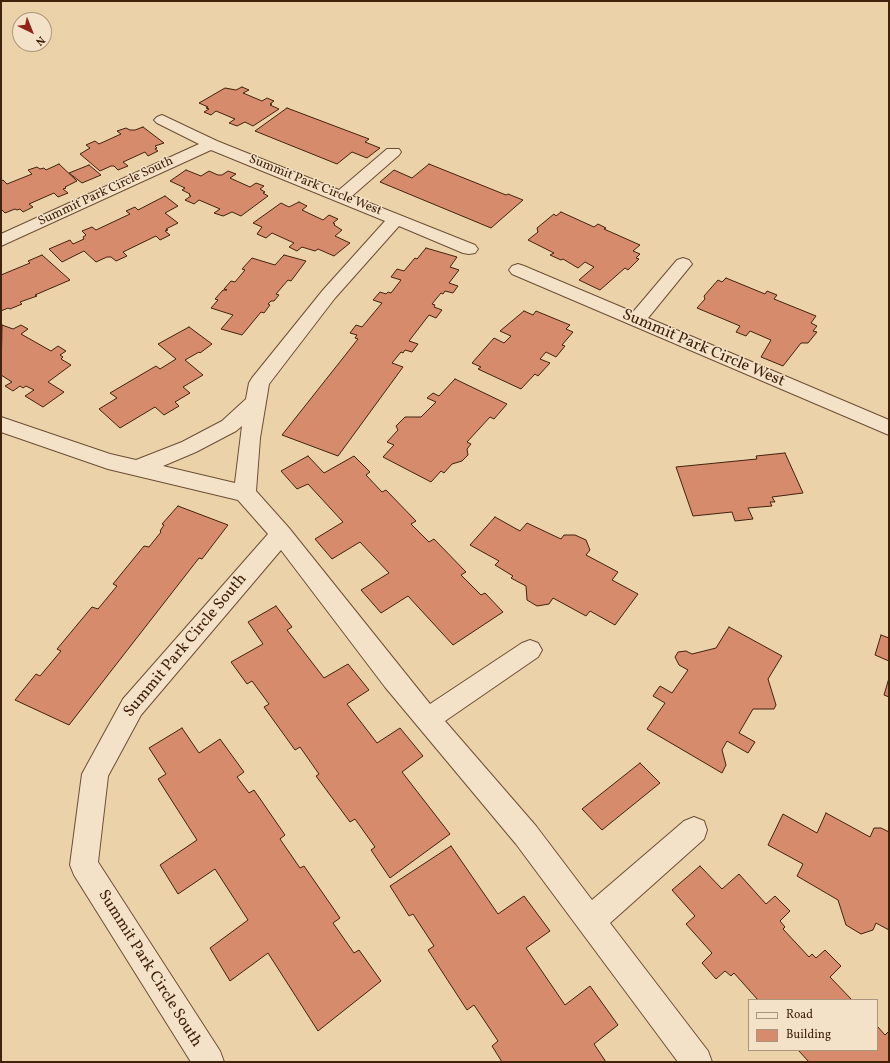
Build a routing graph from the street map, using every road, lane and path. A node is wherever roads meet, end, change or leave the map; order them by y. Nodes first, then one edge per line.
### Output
1 (162, 120) dead end
2 (211, 144) junction
3 (393, 152) dead end
4 (341, 197) junction
5 (396, 219) junction
6 (1, 241) edge
7 (469, 249) dead end
8 (683, 264) dead end
9 (518, 270) dead end
10 (636, 320) junction
11 (256, 402) junction
12 (1, 424) edge
13 (889, 428) edge
14 (136, 468) junction
15 (245, 493) junction
16 (281, 534) junction
17 (530, 650) dead end
18 (428, 719) junction
19 (694, 830) dead end
20 (591, 920) junction
21 (209, 1062) edge
22 (697, 1062) edge

1 - 2 lane, Summit Park Circle West
2 - 4 lane, Summit Park Circle West
2 - 6 lane, Summit Park Circle South
3 - 4 lane
4 - 5 lane, Summit Park Circle West
5 - 7 lane, Summit Park Circle West
5 - 11 lane
8 - 10 lane
9 - 10 lane, Summit Park Circle West
10 - 13 lane, Summit Park Circle West
11 - 14 lane
11 - 15 lane
12 - 14 lane
14 - 15 lane
15 - 16 lane
16 - 18 lane
16 - 21 lane, Summit Park Circle South
17 - 18 lane
18 - 20 lane
19 - 20 lane
20 - 22 lane

